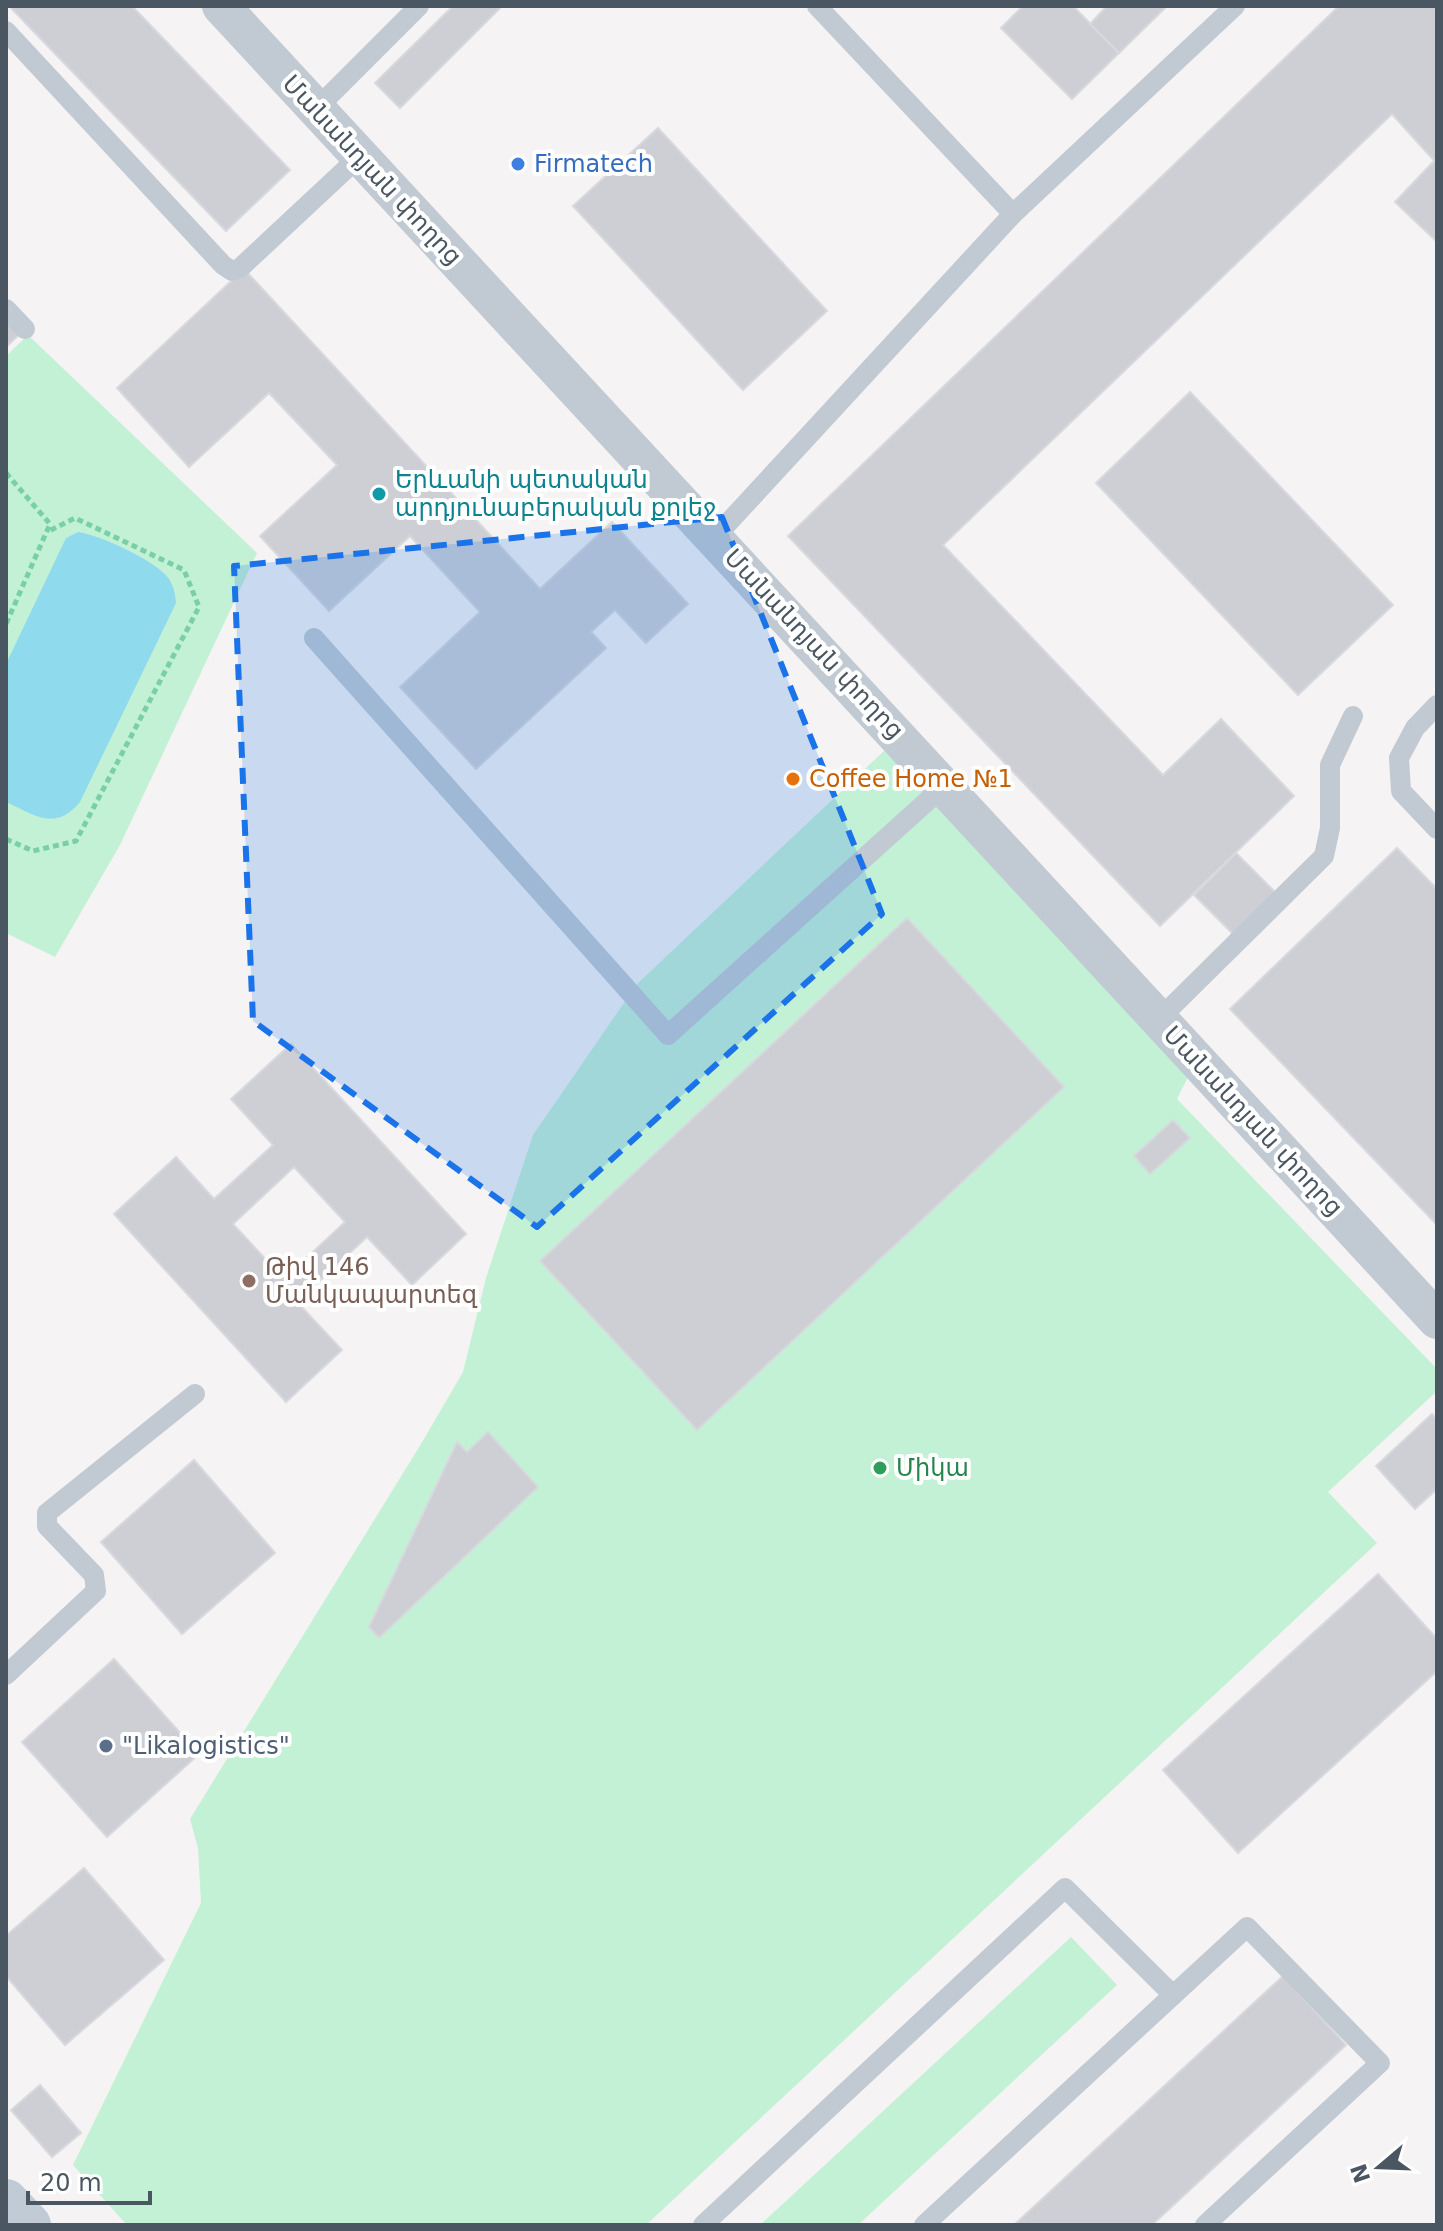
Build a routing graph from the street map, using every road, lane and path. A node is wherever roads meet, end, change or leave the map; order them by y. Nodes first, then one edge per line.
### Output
1 (221, 6) edge
2 (419, 6) edge
3 (817, 6) edge
4 (1235, 6) edge
5 (6, 31) edge
6 (316, 109) junction
7 (360, 156) junction
8 (1013, 214) junction
9 (6, 309) edge
10 (25, 329) dead end
11 (6, 473) edge
12 (47, 532) junction
13 (715, 537) junction
14 (8, 614) edge
15 (6, 624) edge
16 (314, 638) dead end
17 (1437, 705) edge
18 (1353, 716) dead end
19 (944, 786) junction
20 (1437, 829) edge
21 (6, 839) edge
22 (1159, 1019) junction
23 (1437, 1320) edge
24 (195, 1394) dead end
25 (6, 1675) edge
26 (1173, 1995) junction
27 (6, 2201) edge
28 (713, 2222) edge
29 (29, 2225) edge
30 (924, 2225) edge
31 (1205, 2225) edge

1 - 6 street, Մանանդյան փողոց
2 - 6 lane
3 - 8 lane
4 - 8 lane
5 - 7 lane
6 - 7 street, Մանանդյան փողոց
7 - 13 street, Մանանդյան փողոց
8 - 13 lane
9 - 10 lane
11 - 12 path
12 - 14 path
12 - 21 path
13 - 19 street, Մանանդյան փողոց
14 - 15 path
16 - 19 lane
17 - 20 lane
18 - 22 lane
19 - 22 street, Մանանդյան փողոց
22 - 23 street, Մանանդյան փողոց
24 - 25 lane
26 - 28 lane
26 - 30 lane
26 - 31 lane
27 - 29 street

